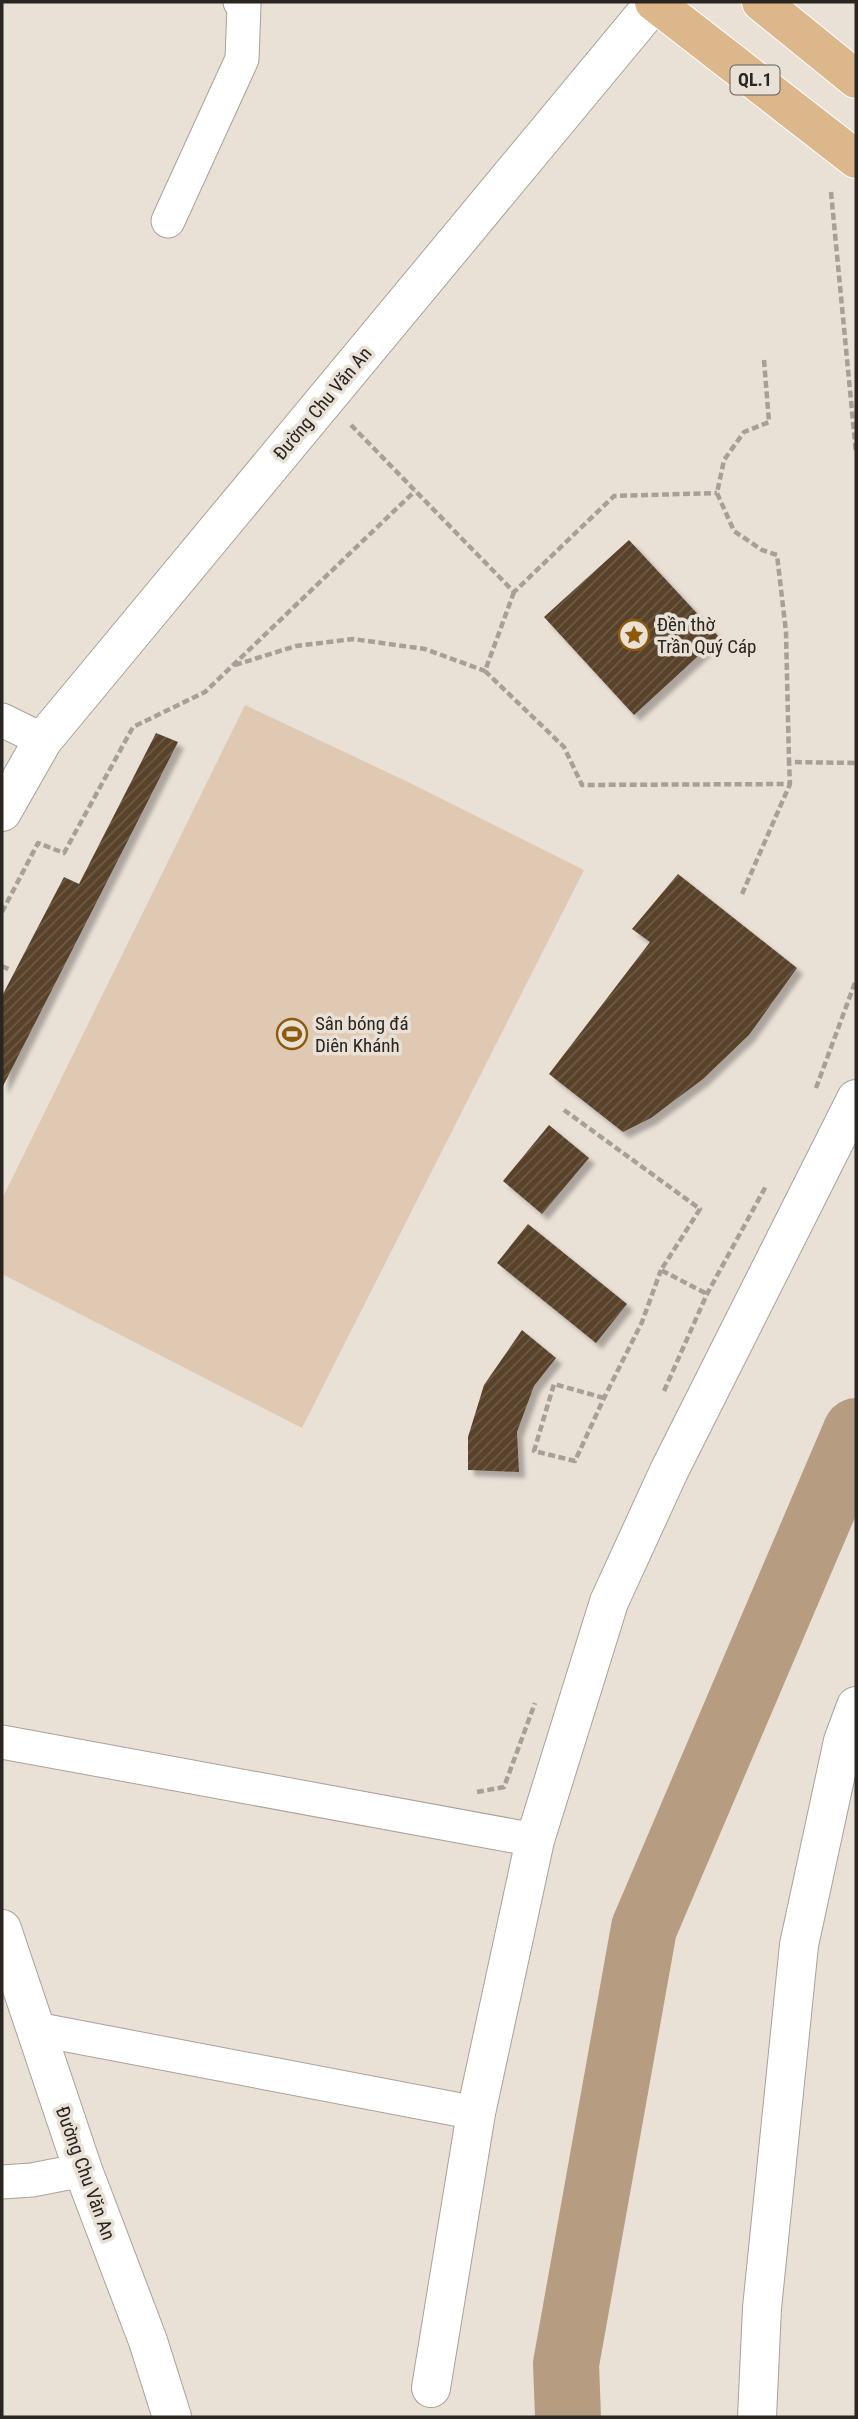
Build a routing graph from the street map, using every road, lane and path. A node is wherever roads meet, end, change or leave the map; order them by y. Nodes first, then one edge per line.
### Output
1 (240, 2) edge
2 (654, 2) edge
3 (761, 2) edge
4 (856, 79) edge
5 (856, 159) edge
6 (831, 192) dead end
7 (168, 221) dead end
8 (764, 360) dead end
9 (349, 423) dead end
10 (856, 453) edge
11 (415, 491) junction
12 (717, 492) junction
13 (513, 592) junction
14 (232, 666) junction
15 (485, 671) junction
16 (2, 720) edge
17 (43, 740) junction
18 (789, 762) junction
19 (856, 764) edge
20 (790, 784) junction
21 (2, 812) edge
22 (742, 894) dead end
23 (2, 912) edge
24 (2, 966) edge
25 (10, 970) dead end
26 (856, 980) edge
27 (856, 1099) edge
28 (811, 1100) dead end
29 (564, 1110) dead end
30 (767, 1185) dead end
31 (661, 1270) junction
32 (707, 1294) junction
33 (661, 1395) dead end
34 (604, 1398) junction
35 (540, 1690) dead end
36 (856, 1706) edge
37 (2, 1742) edge
38 (468, 1794) dead end
39 (535, 1840) junction
40 (2, 1929) edge
41 (36, 2029) junction
42 (476, 2113) junction
43 (83, 2170) junction
44 (2, 2182) edge
45 (431, 2388) dead end
46 (172, 2417) edge
47 (757, 2417) edge

1 - 7 street
2 - 5 main road, QL.1
2 - 17 street, Đường Chu Văn An
3 - 4 main road
6 - 10 path
8 - 12 path
9 - 11 path
11 - 13 path
11 - 14 path
12 - 13 path
12 - 18 path
13 - 15 path
14 - 15 path
14 - 23 path
15 - 20 path
16 - 17 street
17 - 21 street, Đường Chu Văn An
18 - 19 path
18 - 20 path
20 - 22 path
24 - 25 path
26 - 28 path
27 - 39 street
29 - 31 path
30 - 32 path
31 - 32 path
31 - 34 path
32 - 33 path
34 - 34 path
35 - 38 path
36 - 47 street
37 - 39 street
39 - 42 street
40 - 41 street, Đường Chu Văn An
41 - 42 street
41 - 43 street, Đường Chu Văn An
42 - 45 street
43 - 44 street
43 - 46 street, Đường Chu Văn An

